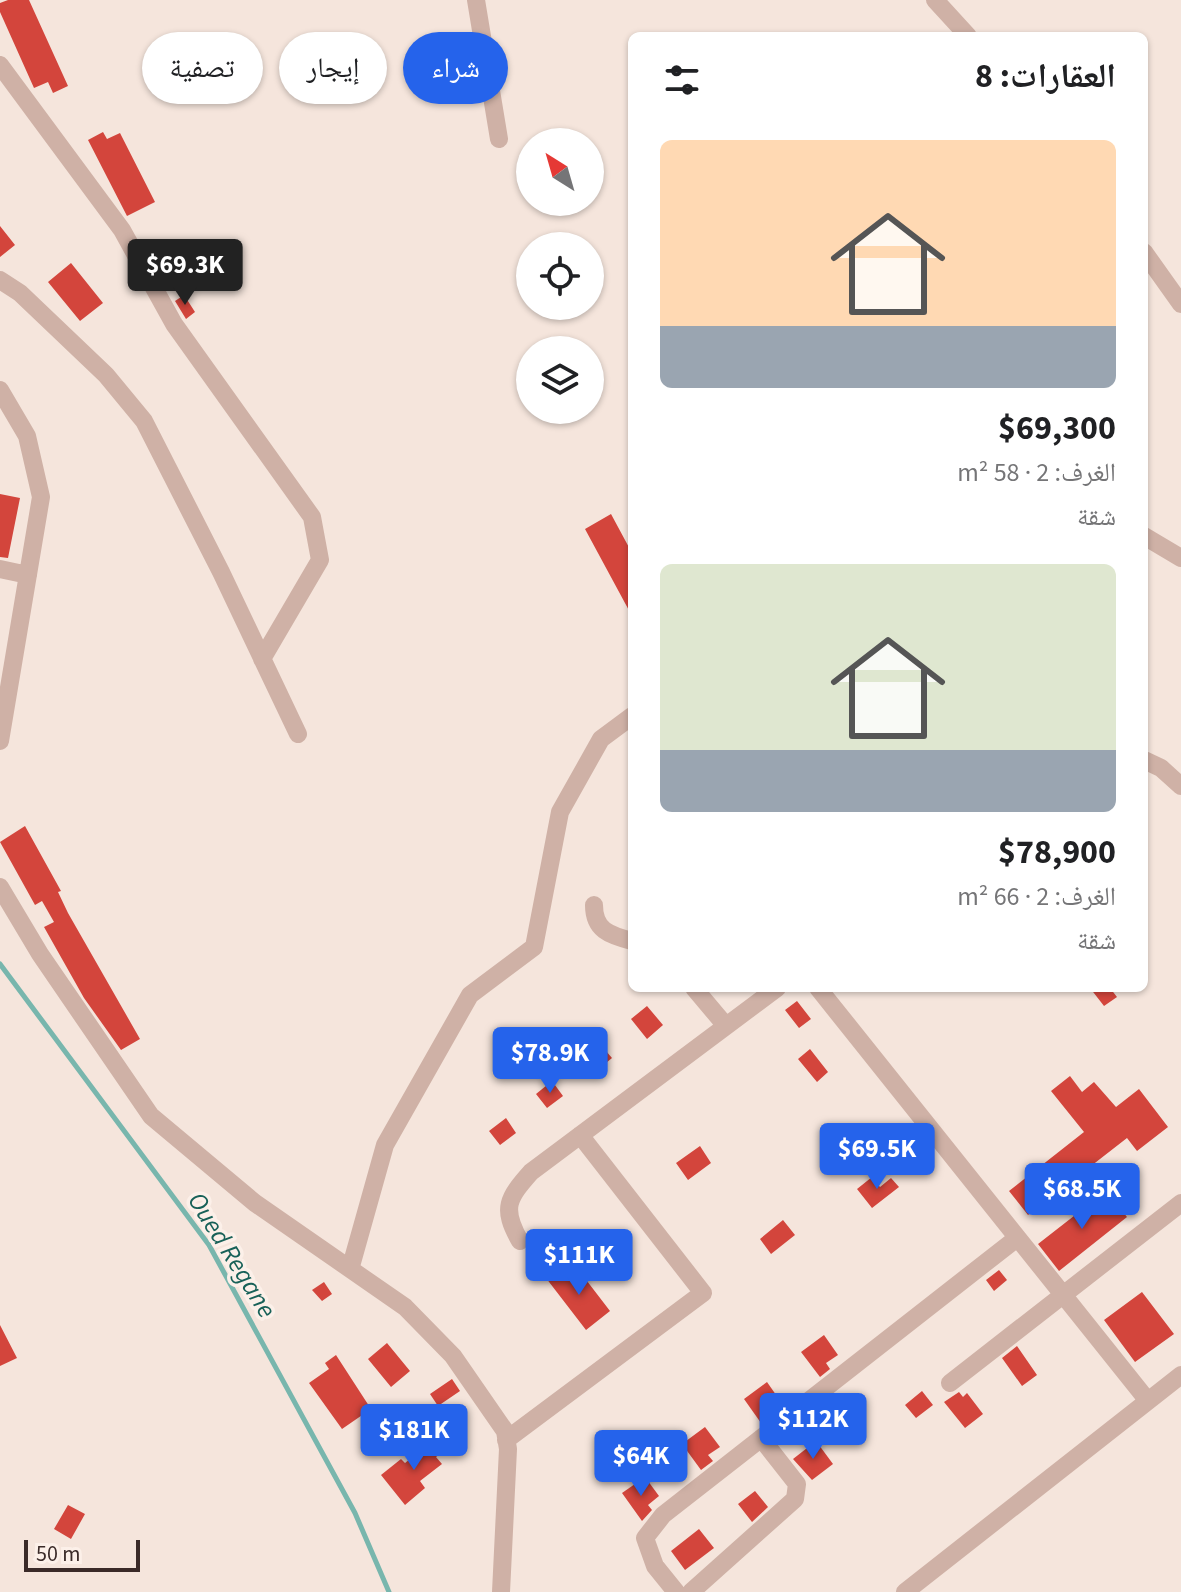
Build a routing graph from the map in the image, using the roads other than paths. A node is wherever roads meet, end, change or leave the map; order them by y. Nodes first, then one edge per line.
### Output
1 (476, 0) edge
2 (935, 0) edge
3 (964, 32) edge
4 (0, 65) edge
5 (499, 139) dead end
6 (1148, 258) edge
7 (0, 280) edge
8 (1181, 304) edge
9 (0, 390) edge
10 (1148, 538) edge
11 (1181, 558) edge
12 (0, 569) edge
13 (28, 575) junction
14 (262, 659) junction
15 (628, 719) edge
16 (298, 734) dead end
17 (0, 741) edge
18 (1148, 762) edge
19 (1181, 786) edge
20 (0, 887) edge
21 (594, 905) dead end
22 (628, 940) edge
23 (697, 992) edge
24 (772, 992) edge
25 (821, 992) edge
26 (726, 1026) junction
27 (580, 1135) junction
28 (1181, 1203) edge
29 (1017, 1238) junction
30 (520, 1241) dead end
31 (351, 1266) junction
32 (1064, 1295) junction
33 (1181, 1375) edge
34 (950, 1383) dead end
35 (1148, 1401) junction
36 (761, 1438) junction
37 (506, 1440) junction
38 (501, 1592) edge
39 (676, 1592) edge
40 (691, 1592) edge
41 (905, 1592) edge

1 - 5 lane
2 - 3 lane
4 - 14 lane
6 - 8 lane
7 - 14 lane
9 - 13 lane
10 - 11 lane
12 - 13 lane
13 - 17 lane
14 - 16 lane
15 - 31 lane
18 - 19 lane
20 - 31 lane
21 - 22 lane
23 - 26 lane
24 - 26 lane
25 - 29 lane
26 - 27 lane
27 - 30 lane
27 - 37 lane
28 - 32 lane
29 - 32 lane
29 - 36 lane
31 - 37 lane
32 - 34 lane
32 - 35 lane
33 - 35 lane
35 - 41 lane
36 - 39 lane
36 - 40 lane
37 - 38 lane

